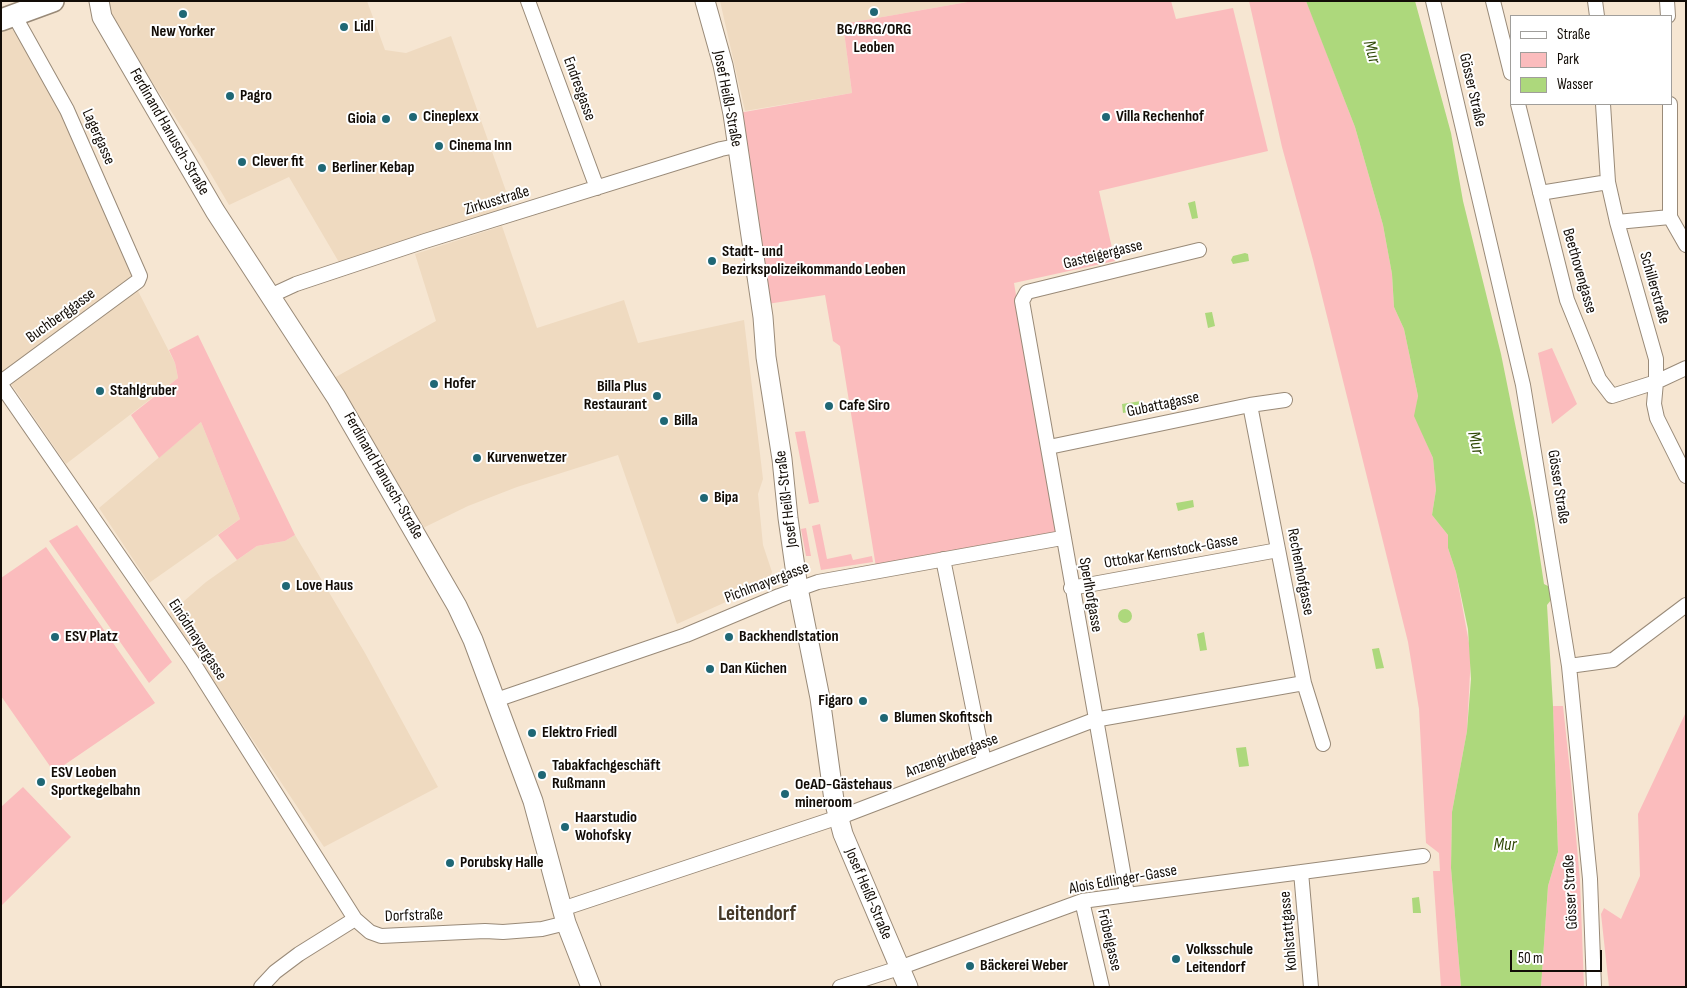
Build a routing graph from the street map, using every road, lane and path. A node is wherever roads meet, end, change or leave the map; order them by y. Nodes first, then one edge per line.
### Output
1 (53, 1) edge
2 (99, 1) edge
3 (528, 1) edge
4 (705, 1) edge
5 (1433, 1) edge
6 (1493, 1) edge
7 (1595, 1) edge
8 (1667, 1) edge
9 (1597, 15) edge
10 (1668, 15) edge
11 (8, 17) edge
12 (1510, 69) edge
13 (1518, 105) edge
14 (1603, 105) edge
15 (1670, 105) edge
16 (736, 146) junction
17 (1608, 182) junction
18 (597, 188) junction
19 (1540, 193) junction
20 (1670, 217) junction
21 (1617, 222) junction
22 (1686, 245) edge
23 (1198, 250) dead end
24 (140, 278) joint
25 (270, 296) junction
26 (1022, 301) joint
27 (1686, 368) edge
28 (1656, 382) junction
29 (2, 387) edge
30 (1286, 400) dead end
31 (1250, 405) junction
32 (1049, 447) junction
33 (1686, 476) edge
34 (1062, 538) junction
35 (1278, 550) junction
36 (943, 559) junction
37 (798, 588) junction
38 (1071, 588) junction
39 (1686, 605) edge
40 (1569, 666) junction
41 (1304, 683) junction
42 (496, 700) junction
43 (1094, 720) junction
44 (1323, 744) dead end
45 (984, 762) junction
46 (838, 817) junction
47 (1423, 856) dead end
48 (1301, 872) junction
49 (1127, 894) junction
50 (1082, 901) junction
51 (564, 916) junction
52 (355, 919) junction
53 (899, 968) junction
54 (261, 987) edge
55 (591, 987) edge
56 (840, 987) edge
57 (908, 987) edge
58 (1102, 987) edge
59 (1311, 987) edge
60 (1594, 987) edge

1 - 11 main road
2 - 25 street, Ferdinand Hanusch-Straße
3 - 18 street, Endresgasse
4 - 16 street, Josef Heißl-Straße
5 - 40 street, Gösser Straße
6 - 12 street
7 - 9 street
8 - 10 street
11 - 24 street, Lagergasse
13 - 19 street, Beethovengasse
14 - 17 street, Schillerstraße
15 - 20 street
16 - 18 street, Zirkusstraße
16 - 37 street, Josef Heißl-Straße
17 - 19 street
17 - 21 street, Schillerstraße
18 - 25 street, Zirkusstraße
19 - 28 street, Beethovengasse
20 - 21 street
20 - 22 street
21 - 28 street, Schillerstraße
23 - 26 street, Gasteigergasse
24 - 29 street, Buchberggasse
25 - 42 street, Ferdinand Hanusch-Straße
26 - 32 street, Sperlhofgasse
27 - 28 street
28 - 33 street, Schillerstraße
29 - 52 street, Einödmayergasse
30 - 31 street, Gubattagasse
31 - 32 street, Gubattagasse
31 - 35 street, Rechenhofgasse
32 - 34 street, Sperlhofgasse
34 - 36 street, Pichlmayergasse
34 - 38 street, Sperlhofgasse
35 - 38 street, Ottokar Kernstock-Gasse
35 - 41 street, Rechenhofgasse
36 - 37 street, Pichlmayergasse
36 - 45 street
37 - 42 street, Pichlmayergasse
37 - 46 street, Josef Heißl-Straße
38 - 43 street, Sperlhofgasse
39 - 40 street
40 - 60 street, Gösser Straße
41 - 43 street, Anzengrubergasse
41 - 44 street, Rechenhofgasse
42 - 51 street, Ferdinand Hanusch-Straße
43 - 45 street, Anzengrubergasse
43 - 49 street, Sperlhofgasse
45 - 46 street, Anzengrubergasse
46 - 51 street, Anzengrubergasse
46 - 53 street, Josef Heißl-Straße
47 - 48 street, Alois Edlinger-Gasse
48 - 49 street, Alois Edlinger-Gasse
48 - 59 street, Kohlstattgasse
49 - 50 street, Alois Edlinger-Gasse
50 - 53 street, Alois Edlinger-Gasse
50 - 58 street, Fröbelgasse
51 - 52 street, Dorfstraße
51 - 55 street, Ferdinand Hanusch-Straße
52 - 54 street
53 - 56 street, Alois Edlinger-Gasse
53 - 57 street, Josef Heißl-Straße

